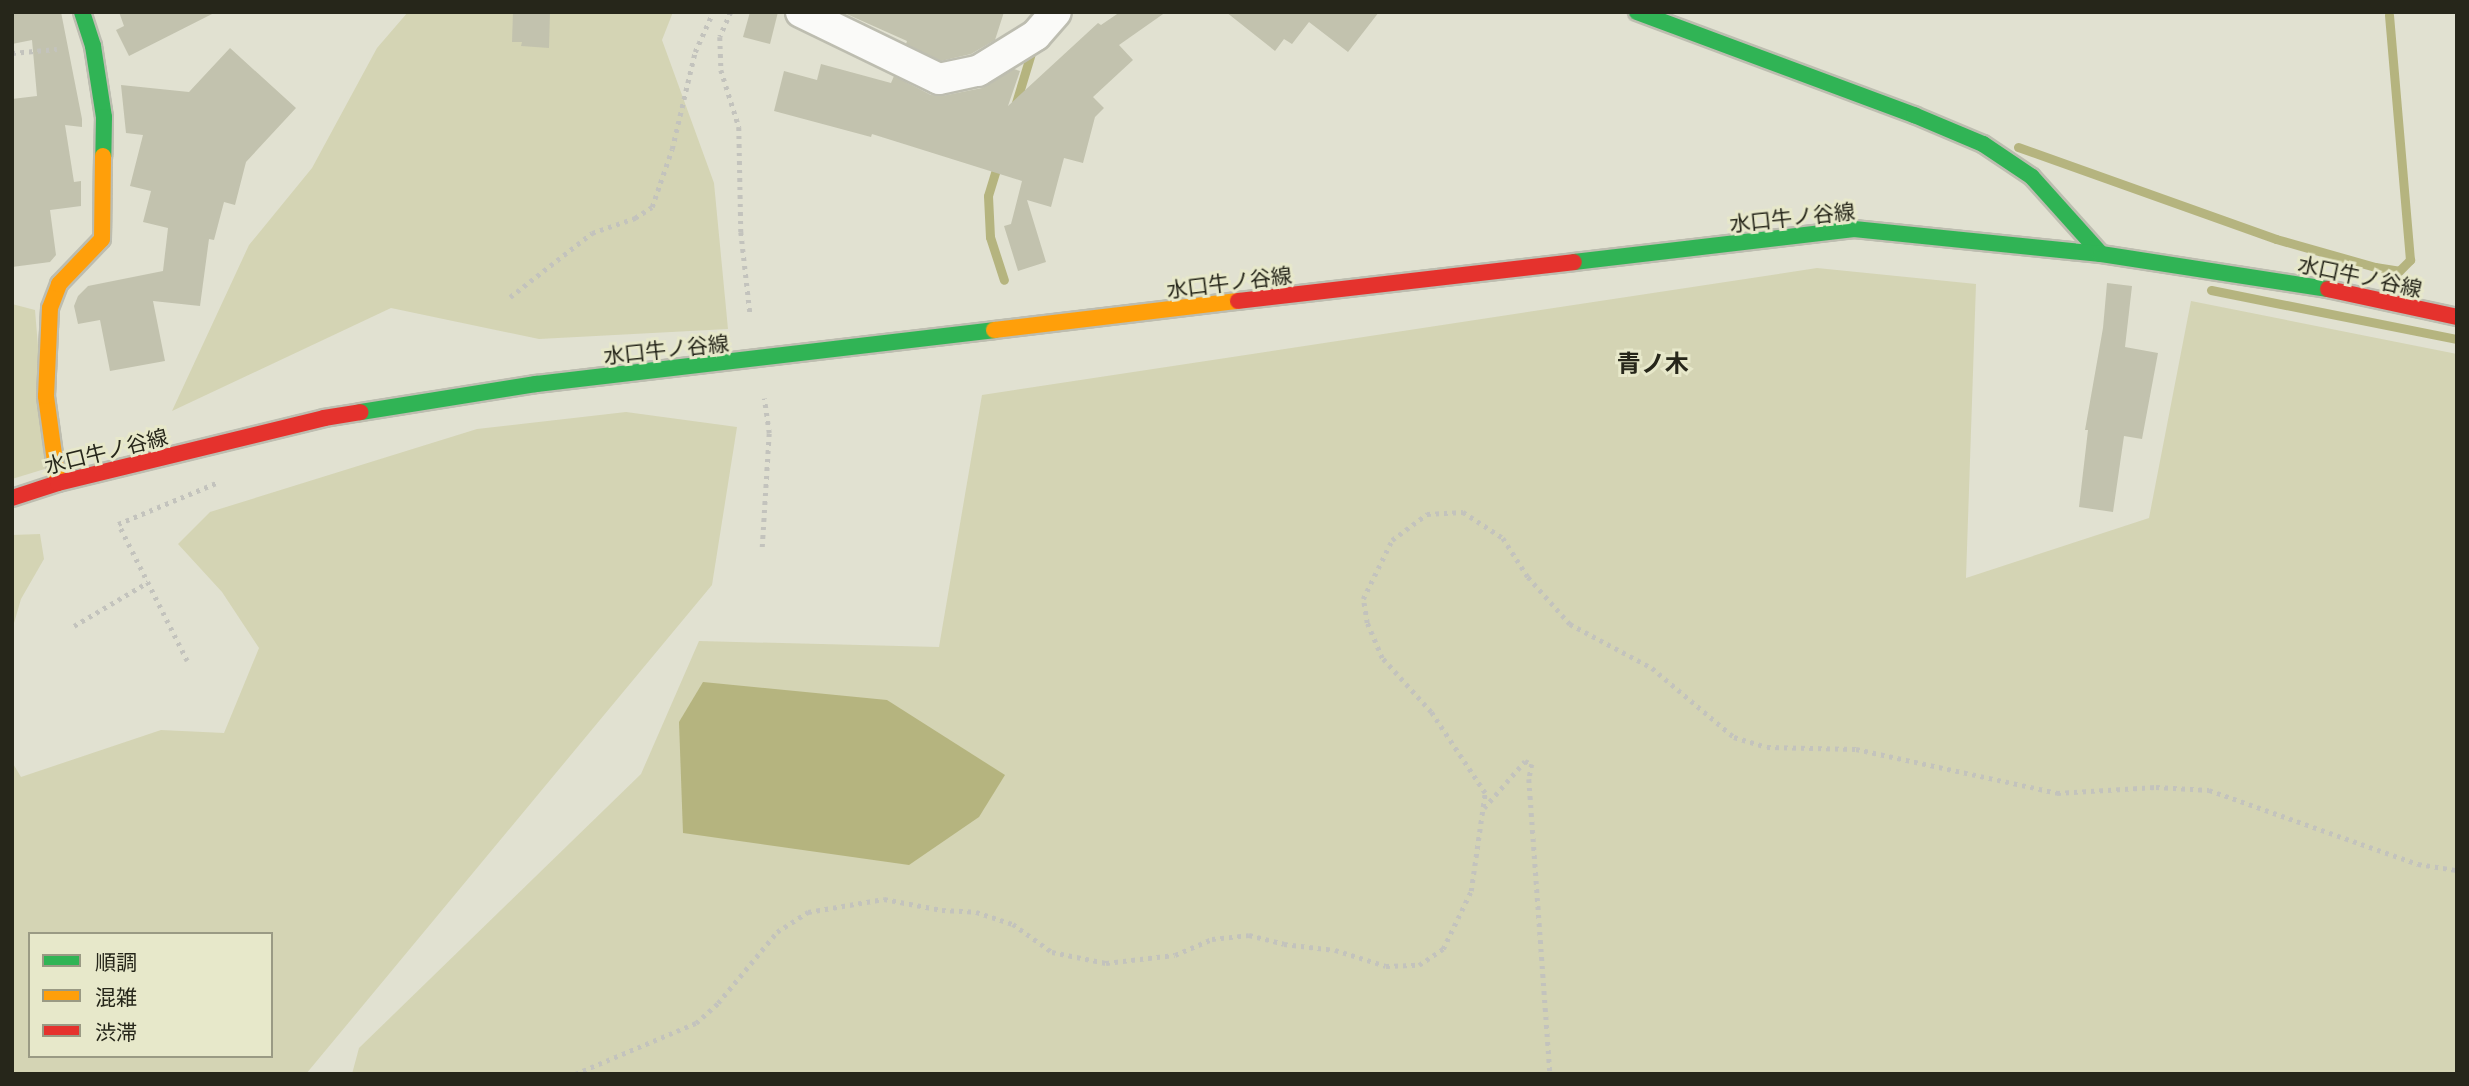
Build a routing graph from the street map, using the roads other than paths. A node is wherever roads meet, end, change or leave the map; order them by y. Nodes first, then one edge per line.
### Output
1 (82, 12) edge
2 (800, 12) edge
3 (1056, 12) edge
4 (1637, 12) edge
5 (2101, 254) junction
6 (2457, 317) edge
7 (58, 483) junction
8 (12, 498) edge

1 - 7 main road
2 - 3 street
4 - 5 main road
5 - 6 main road, 水口牛ノ谷線
5 - 7 main road, 水口牛ノ谷線
7 - 8 main road, 水口牛ノ谷線

